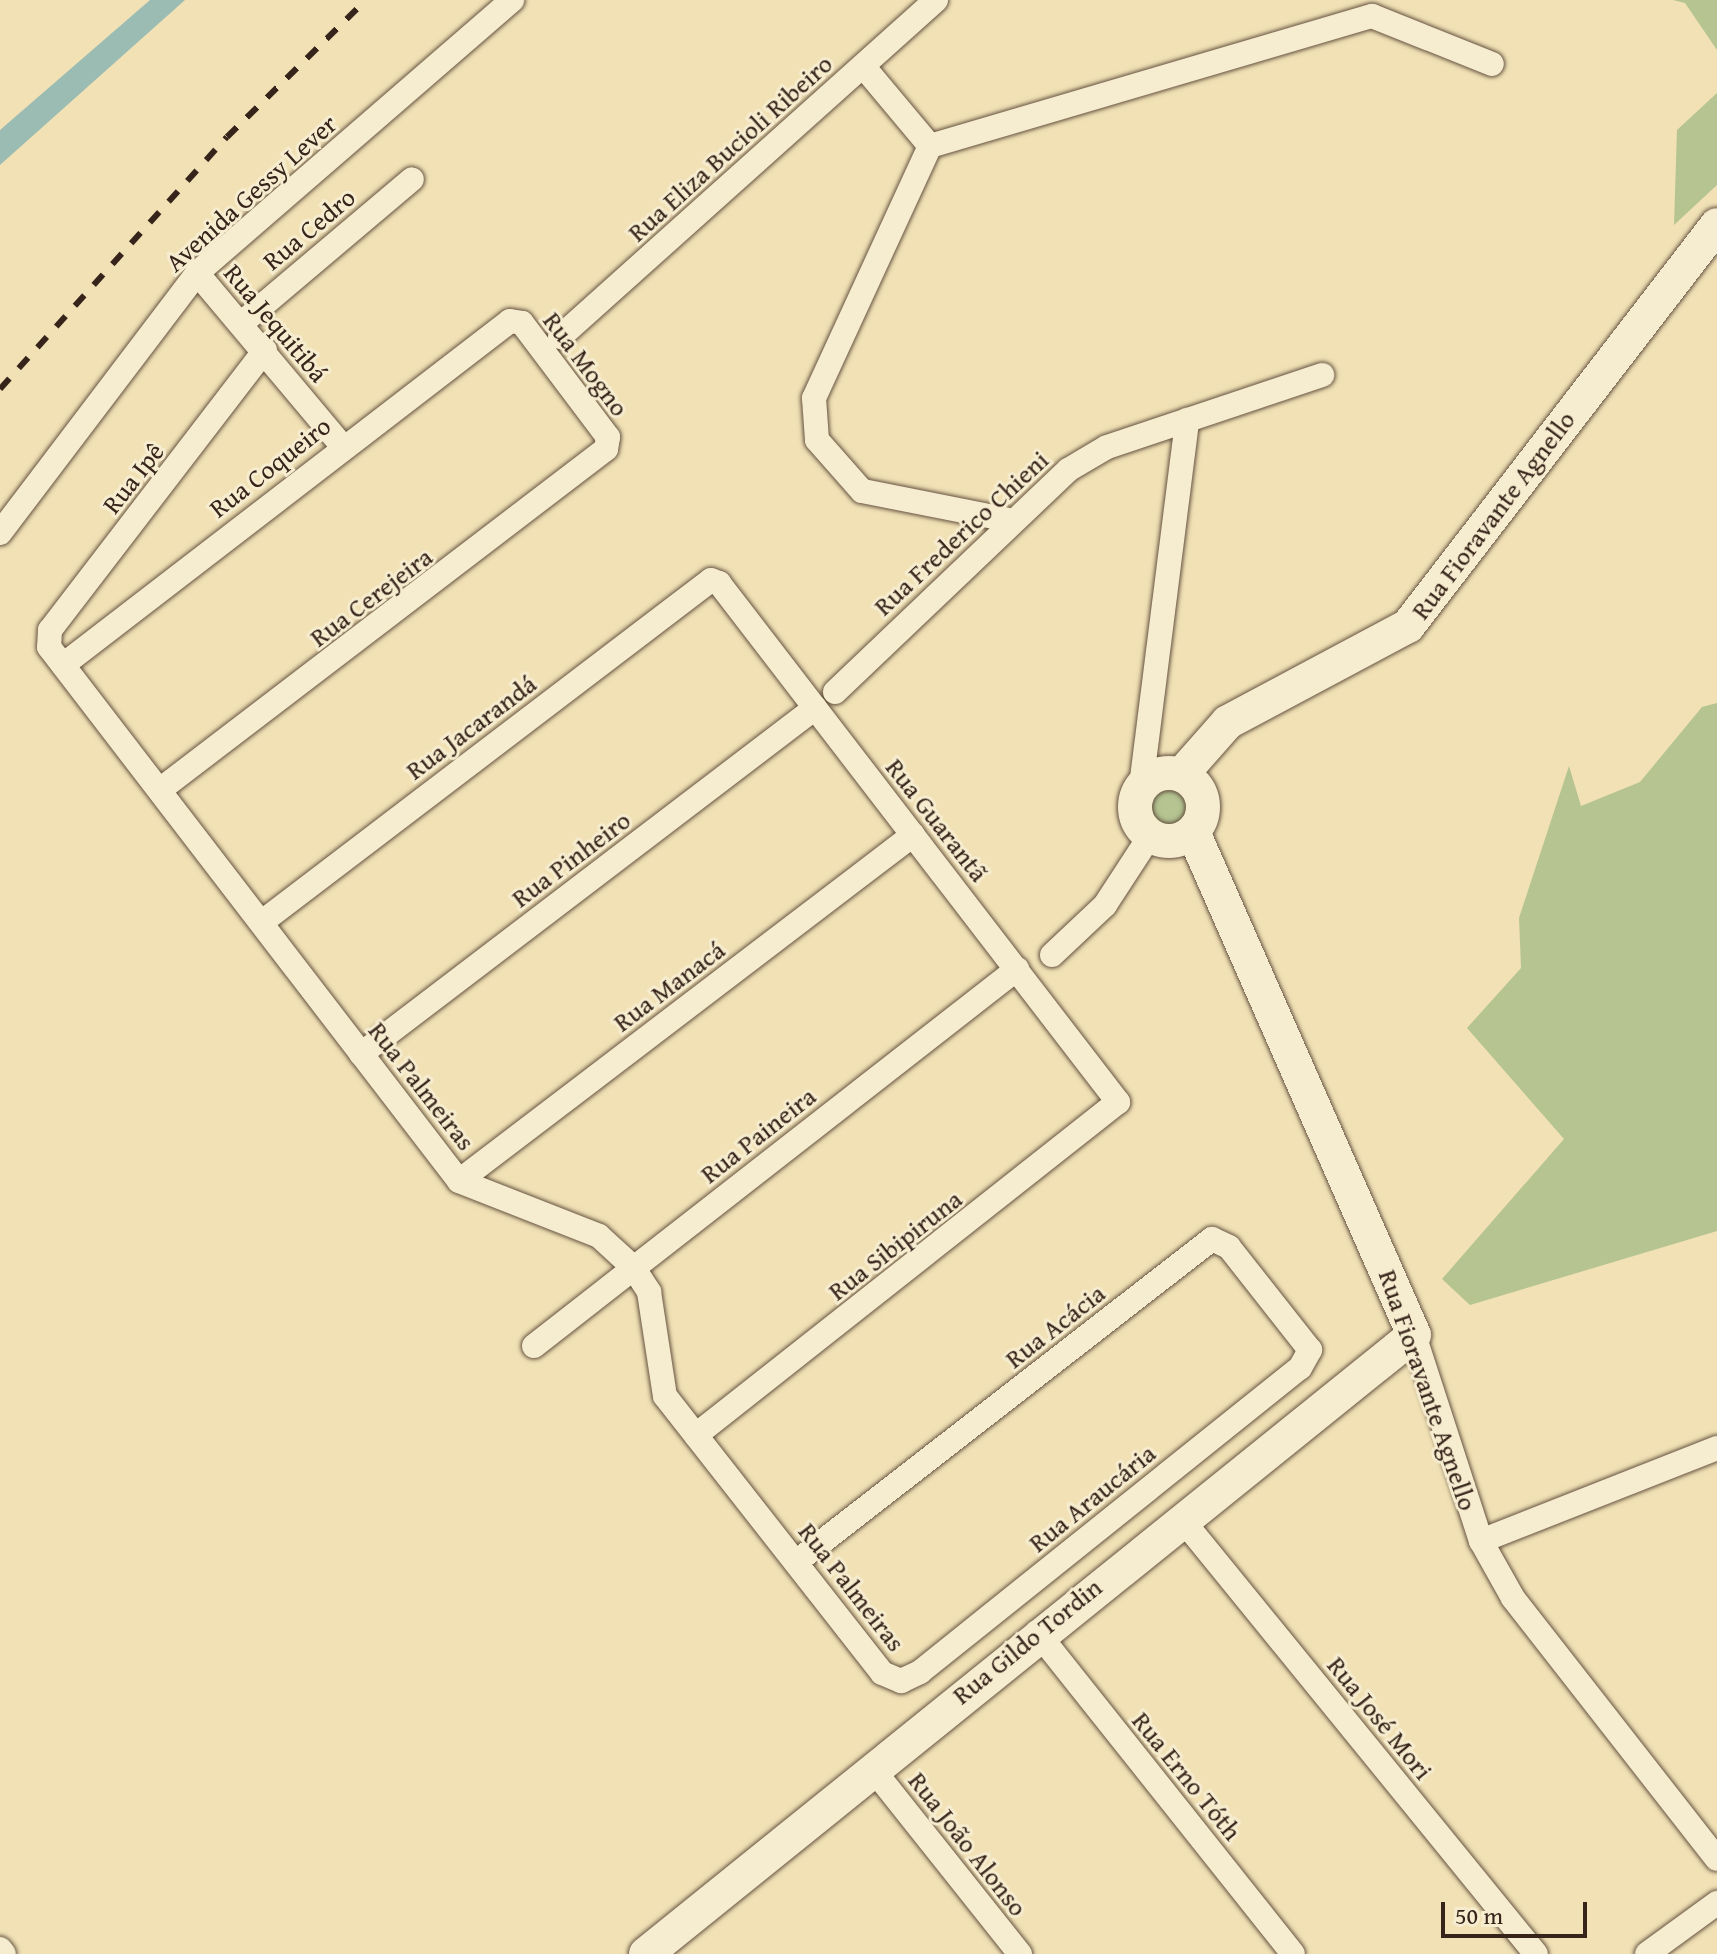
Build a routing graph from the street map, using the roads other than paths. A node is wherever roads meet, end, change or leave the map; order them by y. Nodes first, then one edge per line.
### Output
1 (512, 0) edge
2 (936, 0) edge
3 (1368, 8) edge
4 (1492, 64) dead end
5 (863, 66) junction
6 (930, 146) junction
7 (412, 179) dead end
8 (1717, 225) edge
9 (197, 273) junction
10 (516, 319) joint
11 (243, 322) junction
12 (560, 337) dead end
13 (265, 350) junction
14 (1322, 375) dead end
15 (1187, 420) junction
16 (610, 444) joint
17 (342, 446) junction
18 (1009, 520) junction
19 (0, 533) edge
20 (716, 580) joint
21 (46, 639) joint
22 (63, 665) junction
23 (835, 692) dead end
24 (815, 708) junction
25 (1182, 774) junction
26 (1141, 786) junction
27 (161, 789) junction
28 (1193, 832) junction
29 (913, 835) junction
30 (1150, 836) junction
31 (262, 922) junction
32 (1052, 955) dead end
33 (1017, 969) junction
34 (361, 1054) junction
35 (1116, 1092) joint
36 (459, 1181) junction
37 (633, 1267) junction
38 (1414, 1335) junction
39 (534, 1346) dead end
40 (1300, 1368) joint
41 (696, 1435) junction
42 (1717, 1448) edge
43 (1181, 1518) junction
44 (1481, 1541) junction
45 (796, 1562) junction
46 (1037, 1632) junction
47 (920, 1672) joint
48 (872, 1768) junction
49 (1717, 1859) edge
50 (1717, 1903) edge
51 (0, 1949) edge
52 (4, 1954) edge
53 (646, 1954) edge
54 (1020, 1954) edge
55 (1293, 1954) edge
56 (1536, 1954) edge
57 (1647, 1954) edge

1 - 9 street, Avenida Gessy Lever
2 - 5 street, Rua Eliza Bucioli Ribeiro
3 - 4 street
3 - 6 street
5 - 6 street
5 - 12 street, Rua Eliza Bucioli Ribeiro
6 - 18 street
7 - 11 street, Rua Cedro
8 - 25 main road, Rua Fioravante Agnello
9 - 11 street, Rua Jequitibá
9 - 19 street, Avenida Gessy Lever
10 - 16 street, Rua Mogno
10 - 17 street, Rua Coqueiro
11 - 13 street, Rua Jequitibá
13 - 17 street, Rua Jequitibá
13 - 21 street, Rua Ipê
14 - 15 street, Rua Frederico Chieni
15 - 18 street, Rua Frederico Chieni
15 - 26 street
16 - 27 street, Rua Cerejeira
17 - 22 street, Rua Coqueiro
18 - 23 street, Rua Frederico Chieni
20 - 24 street, Rua Guarantã
20 - 31 street, Rua Jacarandá
21 - 22 street, Rua Palmeiras
22 - 27 street, Rua Palmeiras
24 - 29 street, Rua Guarantã
24 - 34 street, Rua Pinheiro
25 - 26 main road
25 - 28 main road
26 - 30 main road
27 - 31 street, Rua Palmeiras
28 - 30 main road
28 - 38 main road, Rua Fioravante Agnello
29 - 33 street, Rua Guarantã
29 - 36 street, Rua Manacá
30 - 32 street
31 - 34 street, Rua Palmeiras
33 - 35 street, Rua Guarantã
33 - 37 street, Rua Paineira
34 - 36 street, Rua Palmeiras
35 - 41 street, Rua Sibipiruna
36 - 37 street, Rua Palmeiras
37 - 39 street, Rua Paineira
37 - 41 street, Rua Palmeiras
38 - 43 main road, Rua Gildo Tordin
38 - 44 street, Rua Fioravante Agnello
40 - 45 street, Rua Acácia
40 - 47 street, Rua Araucária
41 - 45 street, Rua Palmeiras
42 - 44 street
43 - 46 main road, Rua Gildo Tordin
43 - 56 street, Rua José Mori
44 - 49 street, Rua Fioravante Agnello
45 - 47 street, Rua Palmeiras
46 - 48 main road, Rua Gildo Tordin
46 - 55 street, Rua Erno Tóth
48 - 53 main road, Rua Gildo Tordin
48 - 54 street, Rua João Alonso
50 - 57 street
51 - 52 street

